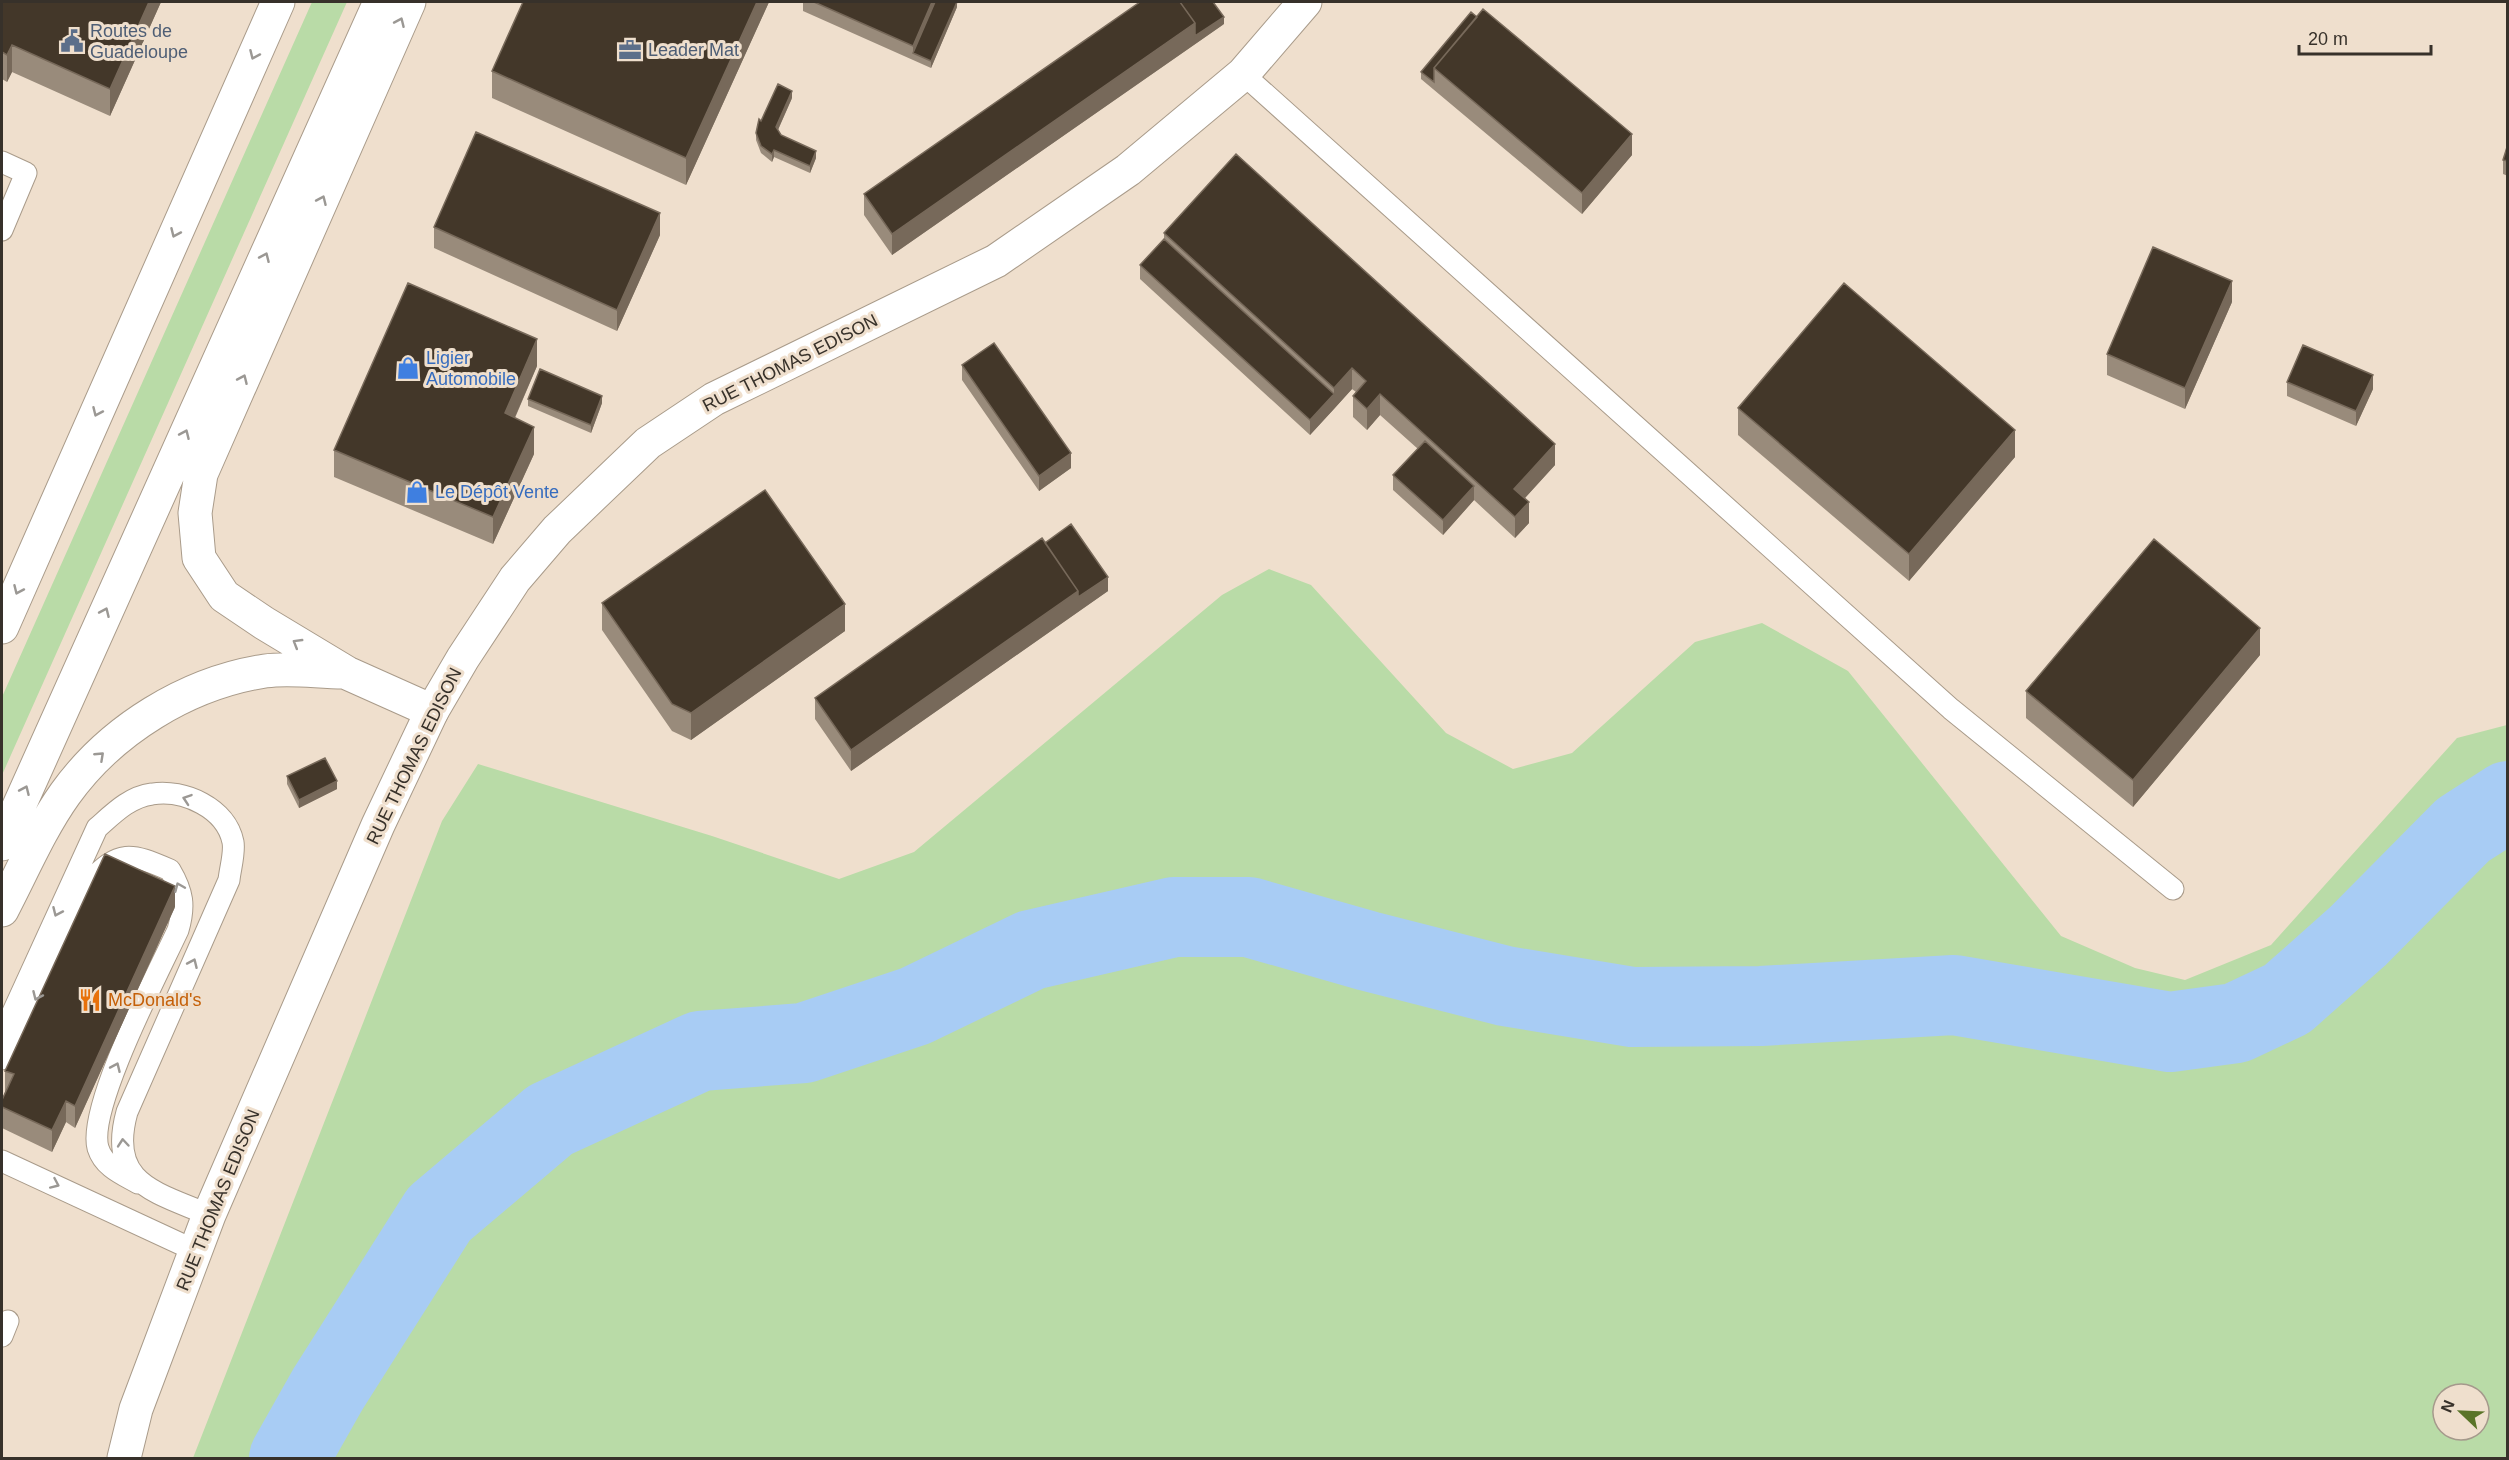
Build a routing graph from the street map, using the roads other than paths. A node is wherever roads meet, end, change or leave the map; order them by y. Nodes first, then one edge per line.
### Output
1 (278, 2) edge
2 (380, 2) edge
3 (409, 2) edge
4 (1305, 2) edge
5 (1243, 74) junction
6 (2, 162) edge
7 (2, 230) edge
8 (2, 627) edge
9 (347, 673) junction
10 (432, 711) junction
11 (2, 844) edge
12 (2173, 889) dead end
13 (2, 910) edge
14 (2, 1036) edge
15 (2, 1059) edge
16 (2, 1161) edge
17 (141, 1185) junction
18 (209, 1215) junction
19 (196, 1251) junction
20 (124, 1458) edge

1 -> 8 main road
11 -> 2 main road
9 -> 3 main road
4 - 5 main road, RUE THOMAS EDISON
5 - 10 main road, RUE THOMAS EDISON
5 - 12 lane
6 - 7 lane
9 - 10 main road
13 -> 9 main road
10 - 18 main road, RUE THOMAS EDISON
17 -> 14 lane
17 -> 15 lane
16 -> 19 lane
17 - 18 lane
18 - 19 main road, RUE THOMAS EDISON
19 - 20 main road, RUE THOMAS EDISON

